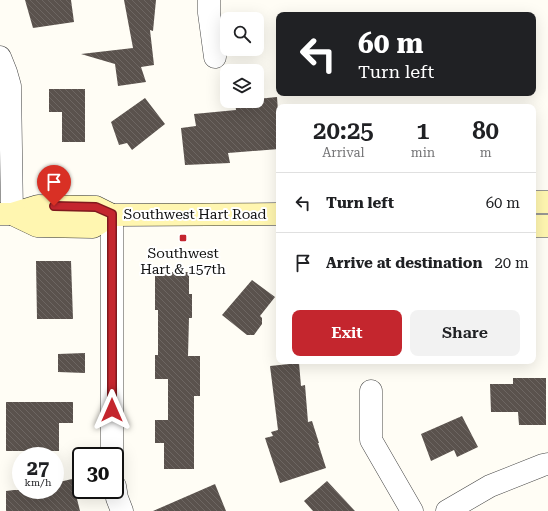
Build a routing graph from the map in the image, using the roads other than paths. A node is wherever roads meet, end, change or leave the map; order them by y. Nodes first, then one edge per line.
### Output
1 (209, 0) edge
2 (0, 57) edge
3 (215, 57) dead end
4 (536, 202) edge
5 (548, 202) edge
6 (6, 214) edge
7 (112, 214) junction
8 (276, 214) edge
9 (536, 226) edge
10 (548, 226) edge
11 (371, 391) dead end
12 (112, 447) edge
13 (548, 464) edge
14 (117, 499) edge
15 (122, 511) edge
16 (412, 511) edge
17 (447, 511) edge

1 - 3 street
2 - 6 street
4 - 5 main road
6 - 7 main road, Southwest Hart Road
7 - 8 main road, Southwest Hart Road
7 - 12 street
9 - 10 main road
11 - 16 street
13 - 17 street
14 - 15 street

